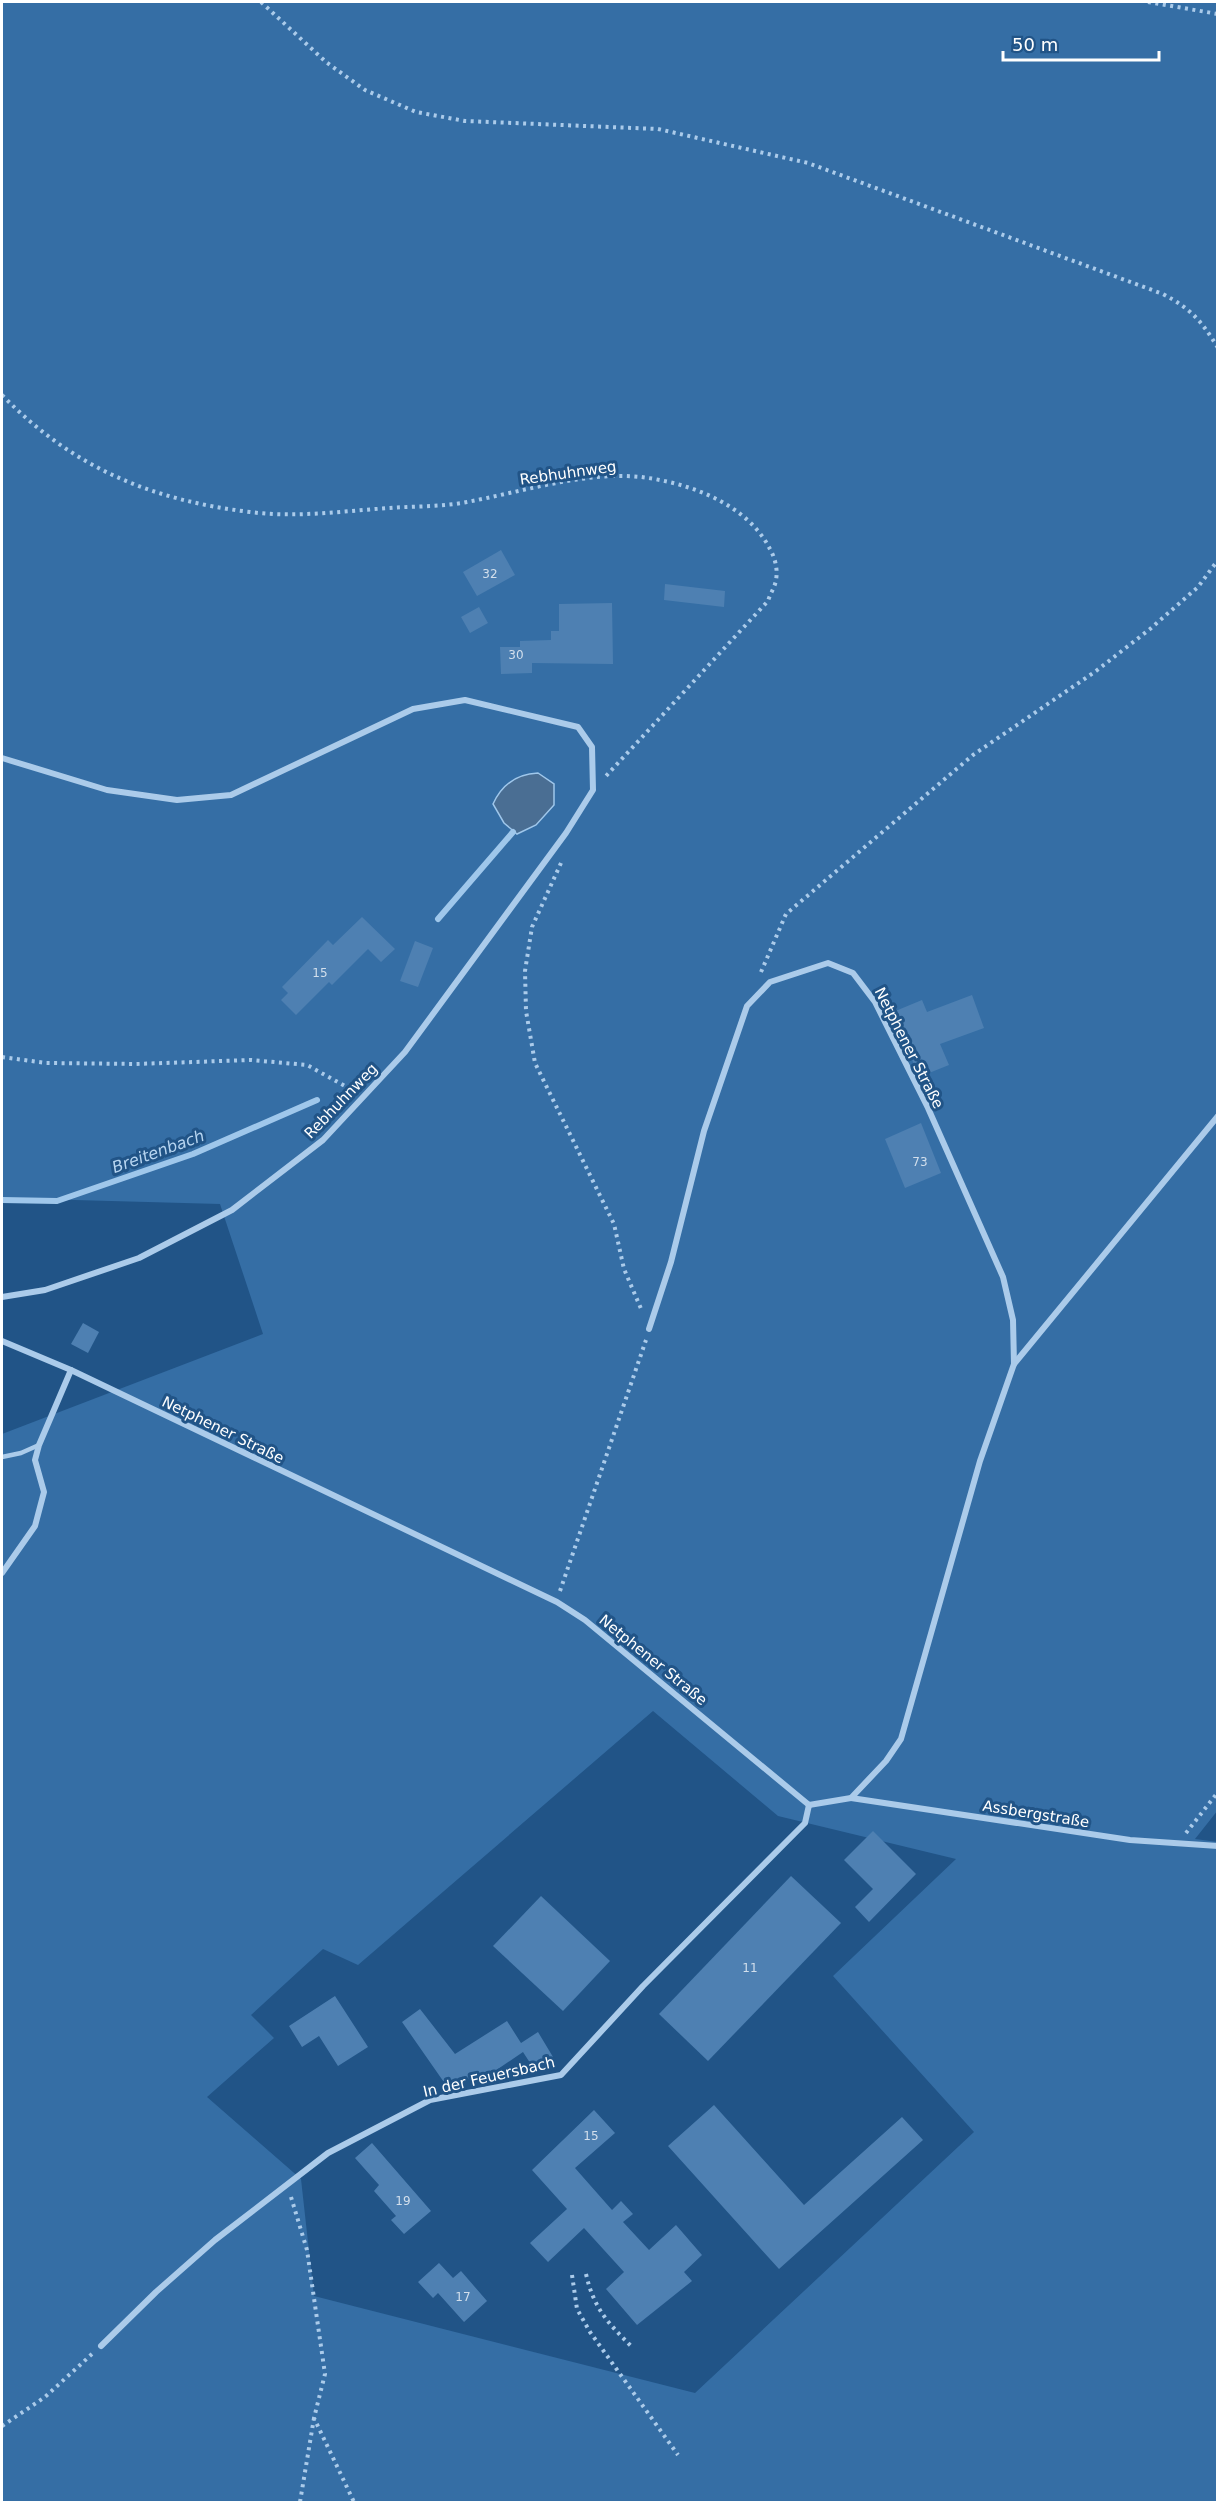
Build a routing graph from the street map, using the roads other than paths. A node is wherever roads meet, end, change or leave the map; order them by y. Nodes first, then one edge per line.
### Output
1 (2, 758) edge
2 (1218, 1116) edge
3 (2, 1297) edge
4 (650, 1329) road end
5 (2, 1341) edge
6 (1014, 1364) junction
7 (71, 1370) junction
8 (39, 1445) junction
9 (2, 1457) edge
10 (2, 1573) edge
11 (851, 1798) junction
12 (809, 1805) junction
13 (1218, 1846) edge
14 (101, 2346) road end

1 - 3 street, Rebhuhnweg
2 - 6 street, Netphener Straße
4 - 6 street, Netphener Straße
5 - 7 street, Netphener Straße
6 - 11 street, Netphener Straße
7 - 8 street
7 - 12 street, Netphener Straße
8 - 9 lane
8 - 10 street
11 - 12 street
11 - 13 street, Assbergstraße
12 - 14 street, In der Feuersbach

